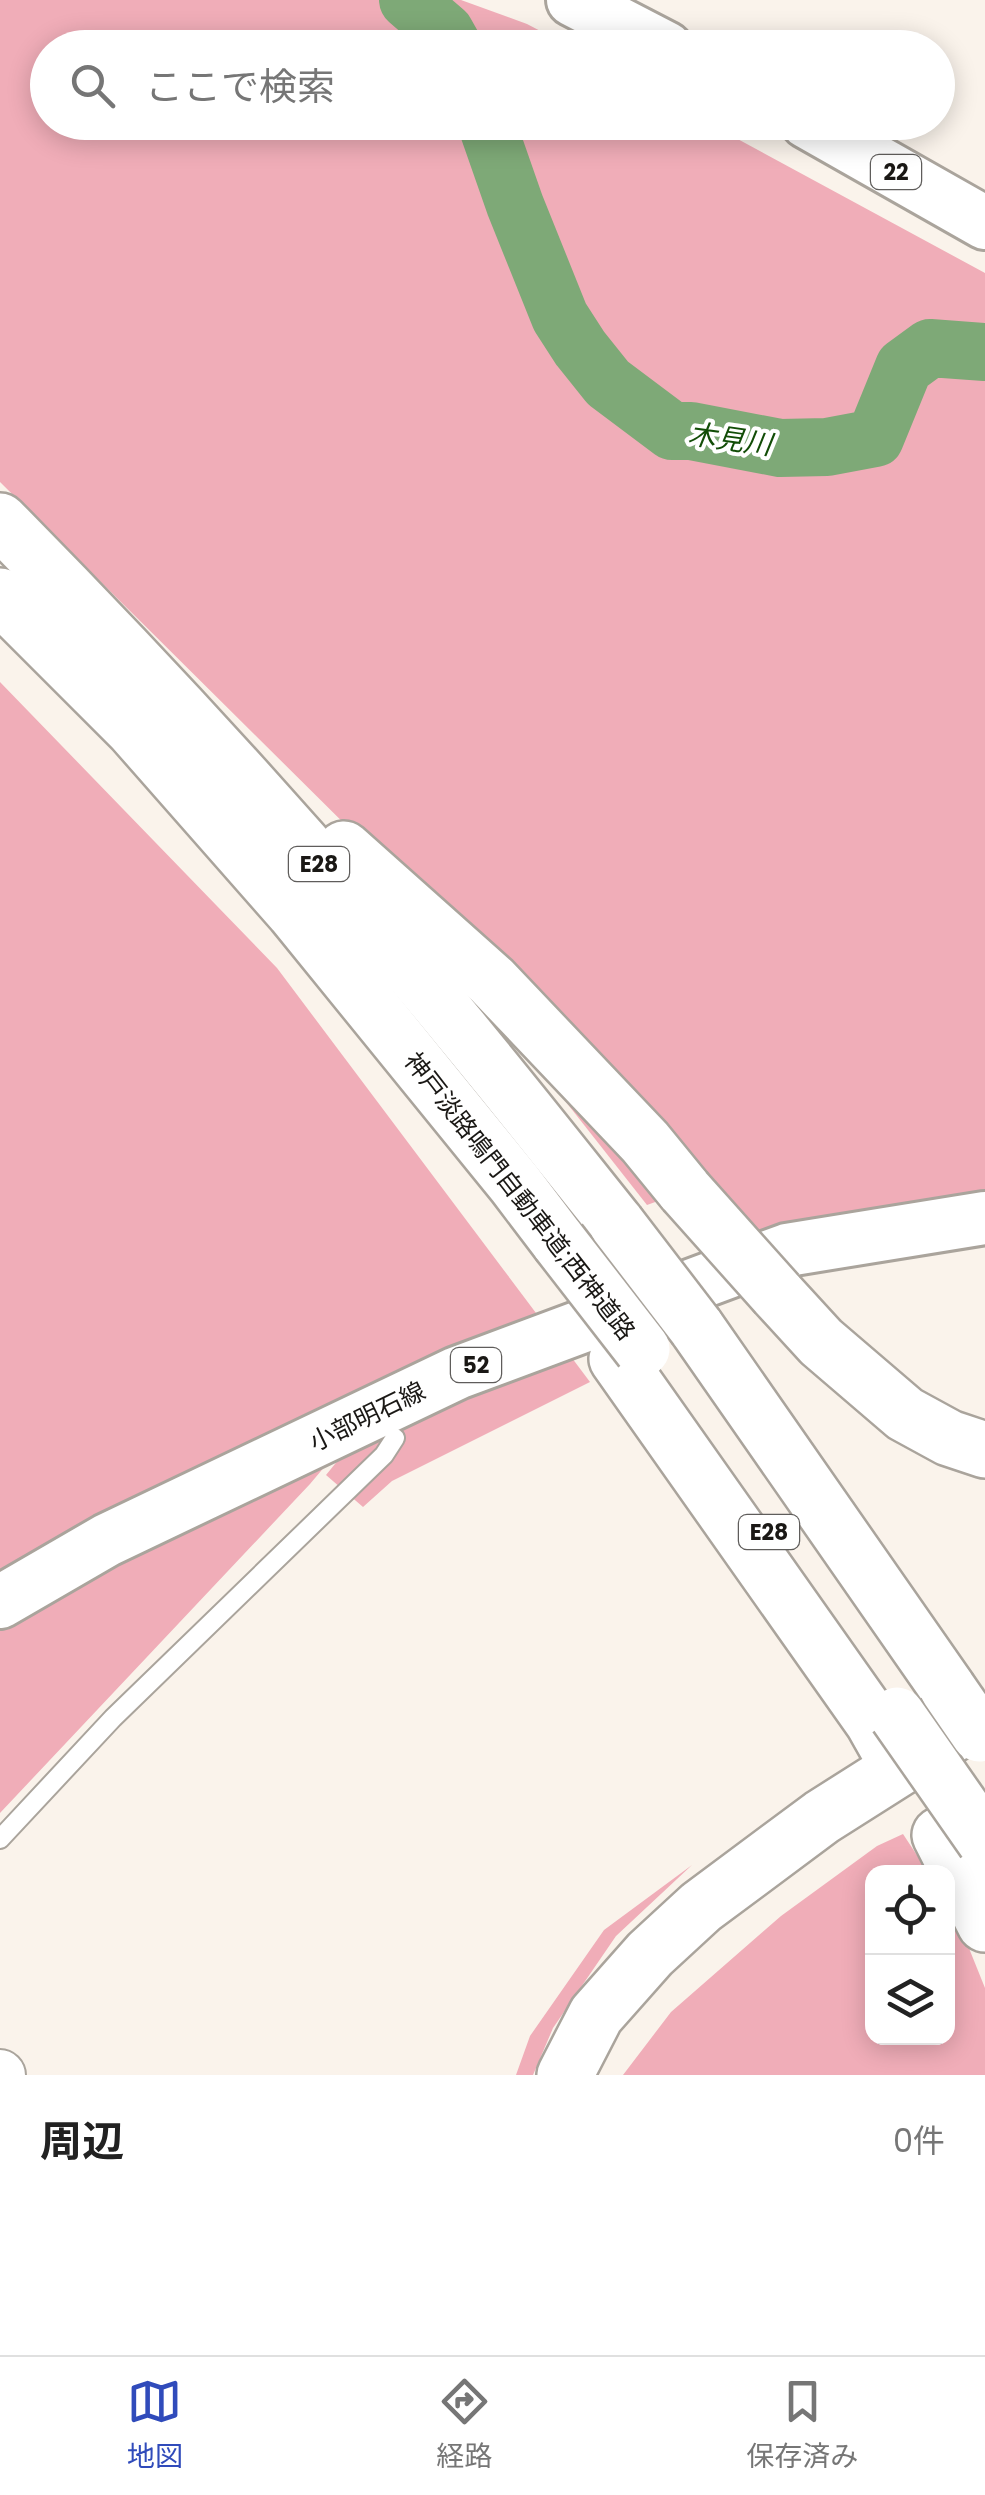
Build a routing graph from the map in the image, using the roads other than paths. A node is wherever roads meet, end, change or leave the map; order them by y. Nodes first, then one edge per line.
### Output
1 (574, 0) edge
2 (632, 30) edge
3 (839, 140) edge
4 (873, 140) edge
5 (985, 186) edge
6 (985, 223) edge
7 (0, 521) edge
8 (0, 596) edge
9 (140, 668) junction
10 (985, 1218) edge
11 (395, 1438) dead end
12 (985, 1450) edge
13 (0, 1602) edge
14 (967, 1701) edge
15 (985, 1746) edge
16 (962, 1838) edge
17 (0, 1839) edge
18 (985, 1924) edge
19 (565, 2075) edge
20 (598, 2075) edge

1 - 2 main road
3 - 6 main road, 22
4 - 5 main road, 22
7 - 9 highway, E28
8 - 16 highway, 神戸淡路鳴門自動車道;西神道路 / E28, bridge
9 - 12 highway, bridge
9 - 14 highway, E28, bridge
10 - 13 main road, 小部明石線 / 52
11 - 17 lane
14 - 15 highway, E28, bridge
14 - 19 highway
15 - 20 highway
16 - 18 highway, 神戸淡路鳴門自動車道;西神道路

